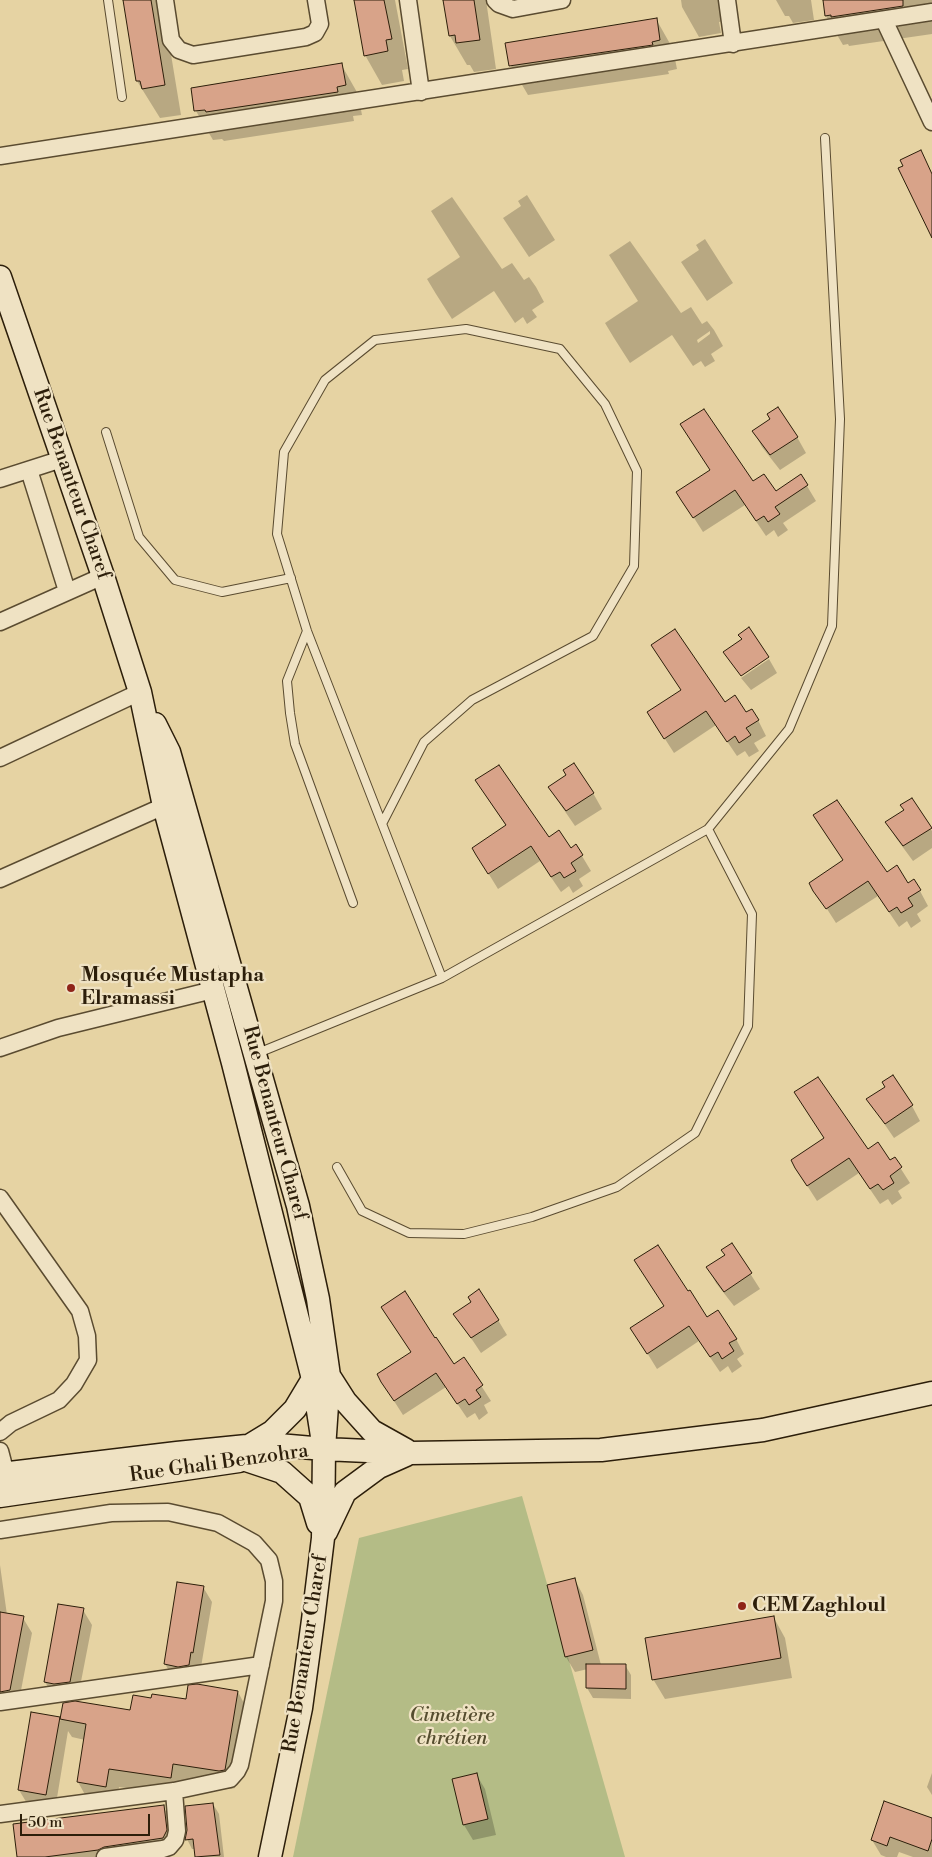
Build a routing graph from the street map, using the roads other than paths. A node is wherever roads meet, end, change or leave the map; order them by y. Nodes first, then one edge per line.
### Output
1 (108, 0) edge
2 (165, 0) edge
3 (316, 0) edge
4 (408, 0) edge
5 (495, 0) edge
6 (562, 0) edge
7 (727, 0) edge
8 (932, 12) edge
9 (884, 20) junction
10 (734, 44) junction
11 (421, 92) junction
12 (122, 97) dead end
13 (932, 122) edge
14 (825, 138) dead end
15 (0, 156) edge
16 (0, 277) edge
17 (106, 432) dead end
18 (62, 459) junction
19 (29, 470) junction
20 (1, 475) edge
21 (102, 576) junction
22 (291, 578) junction
23 (67, 592) junction
24 (0, 622) edge
25 (307, 631) junction
26 (140, 692) junction
27 (0, 758) edge
28 (164, 806) junction
29 (382, 822) junction
30 (708, 829) junction
31 (0, 879) edge
32 (354, 903) dead end
33 (442, 978) junction
34 (214, 990) junction
35 (0, 1048) edge
36 (244, 1059) junction
37 (337, 1167) dead end
38 (0, 1198) edge
39 (321, 1378) junction
40 (932, 1393) edge
41 (0, 1432) edge
42 (324, 1449) junction
43 (0, 1451) edge
44 (247, 1453) junction
45 (412, 1453) junction
46 (3, 1474) edge
47 (0, 1496) edge
48 (0, 1530) edge
49 (323, 1538) junction
50 (261, 1665) junction
51 (0, 1702) edge
52 (174, 1791) junction
53 (0, 1814) edge
54 (104, 1857) edge
55 (270, 1857) edge

1 - 12 lane
2 - 3 street
4 - 11 street
5 - 6 street
7 - 10 street
8 - 9 street
9 - 10 street
9 - 13 street
10 - 11 street
11 - 15 street
14 - 30 lane
16 - 18 main road, Rue Benanteur Charef
17 - 22 lane
18 - 19 street
18 - 21 main road, Rue Benanteur Charef
19 - 20 street
19 - 23 street
21 - 23 street
21 - 26 main road, Rue Benanteur Charef
22 - 25 lane
22 - 29 lane
23 - 24 street
25 - 29 lane
25 - 32 lane
26 - 27 street
26 - 28 main road, Rue Benanteur Charef
26 - 36 main road, Rue Benanteur Charef
28 - 31 street
28 - 34 main road, Rue Benanteur Charef
29 - 33 lane
30 - 33 lane
30 - 37 lane
33 - 36 lane
34 - 35 street
34 - 36 main road, Rue Benanteur Charef
36 - 39 main road, Rue Benanteur Charef
38 - 41 street
39 - 42 main road, Rue Benanteur Charef
39 - 44 main road
39 - 45 main road
40 - 45 main road, Rue Ghali Benzohra
42 - 44 main road, Rue Ghali Benzohra
42 - 45 main road, Rue Ghali Benzohra
42 - 49 main road, Rue Benanteur Charef
43 - 46 street
44 - 46 main road, Rue Ghali Benzohra
44 - 47 main road, Rue Ghali Benzohra
44 - 49 main road
45 - 49 main road
48 - 50 street
49 - 55 main road, Rue Benanteur Charef
50 - 51 street
50 - 52 street
52 - 53 street
52 - 54 street

